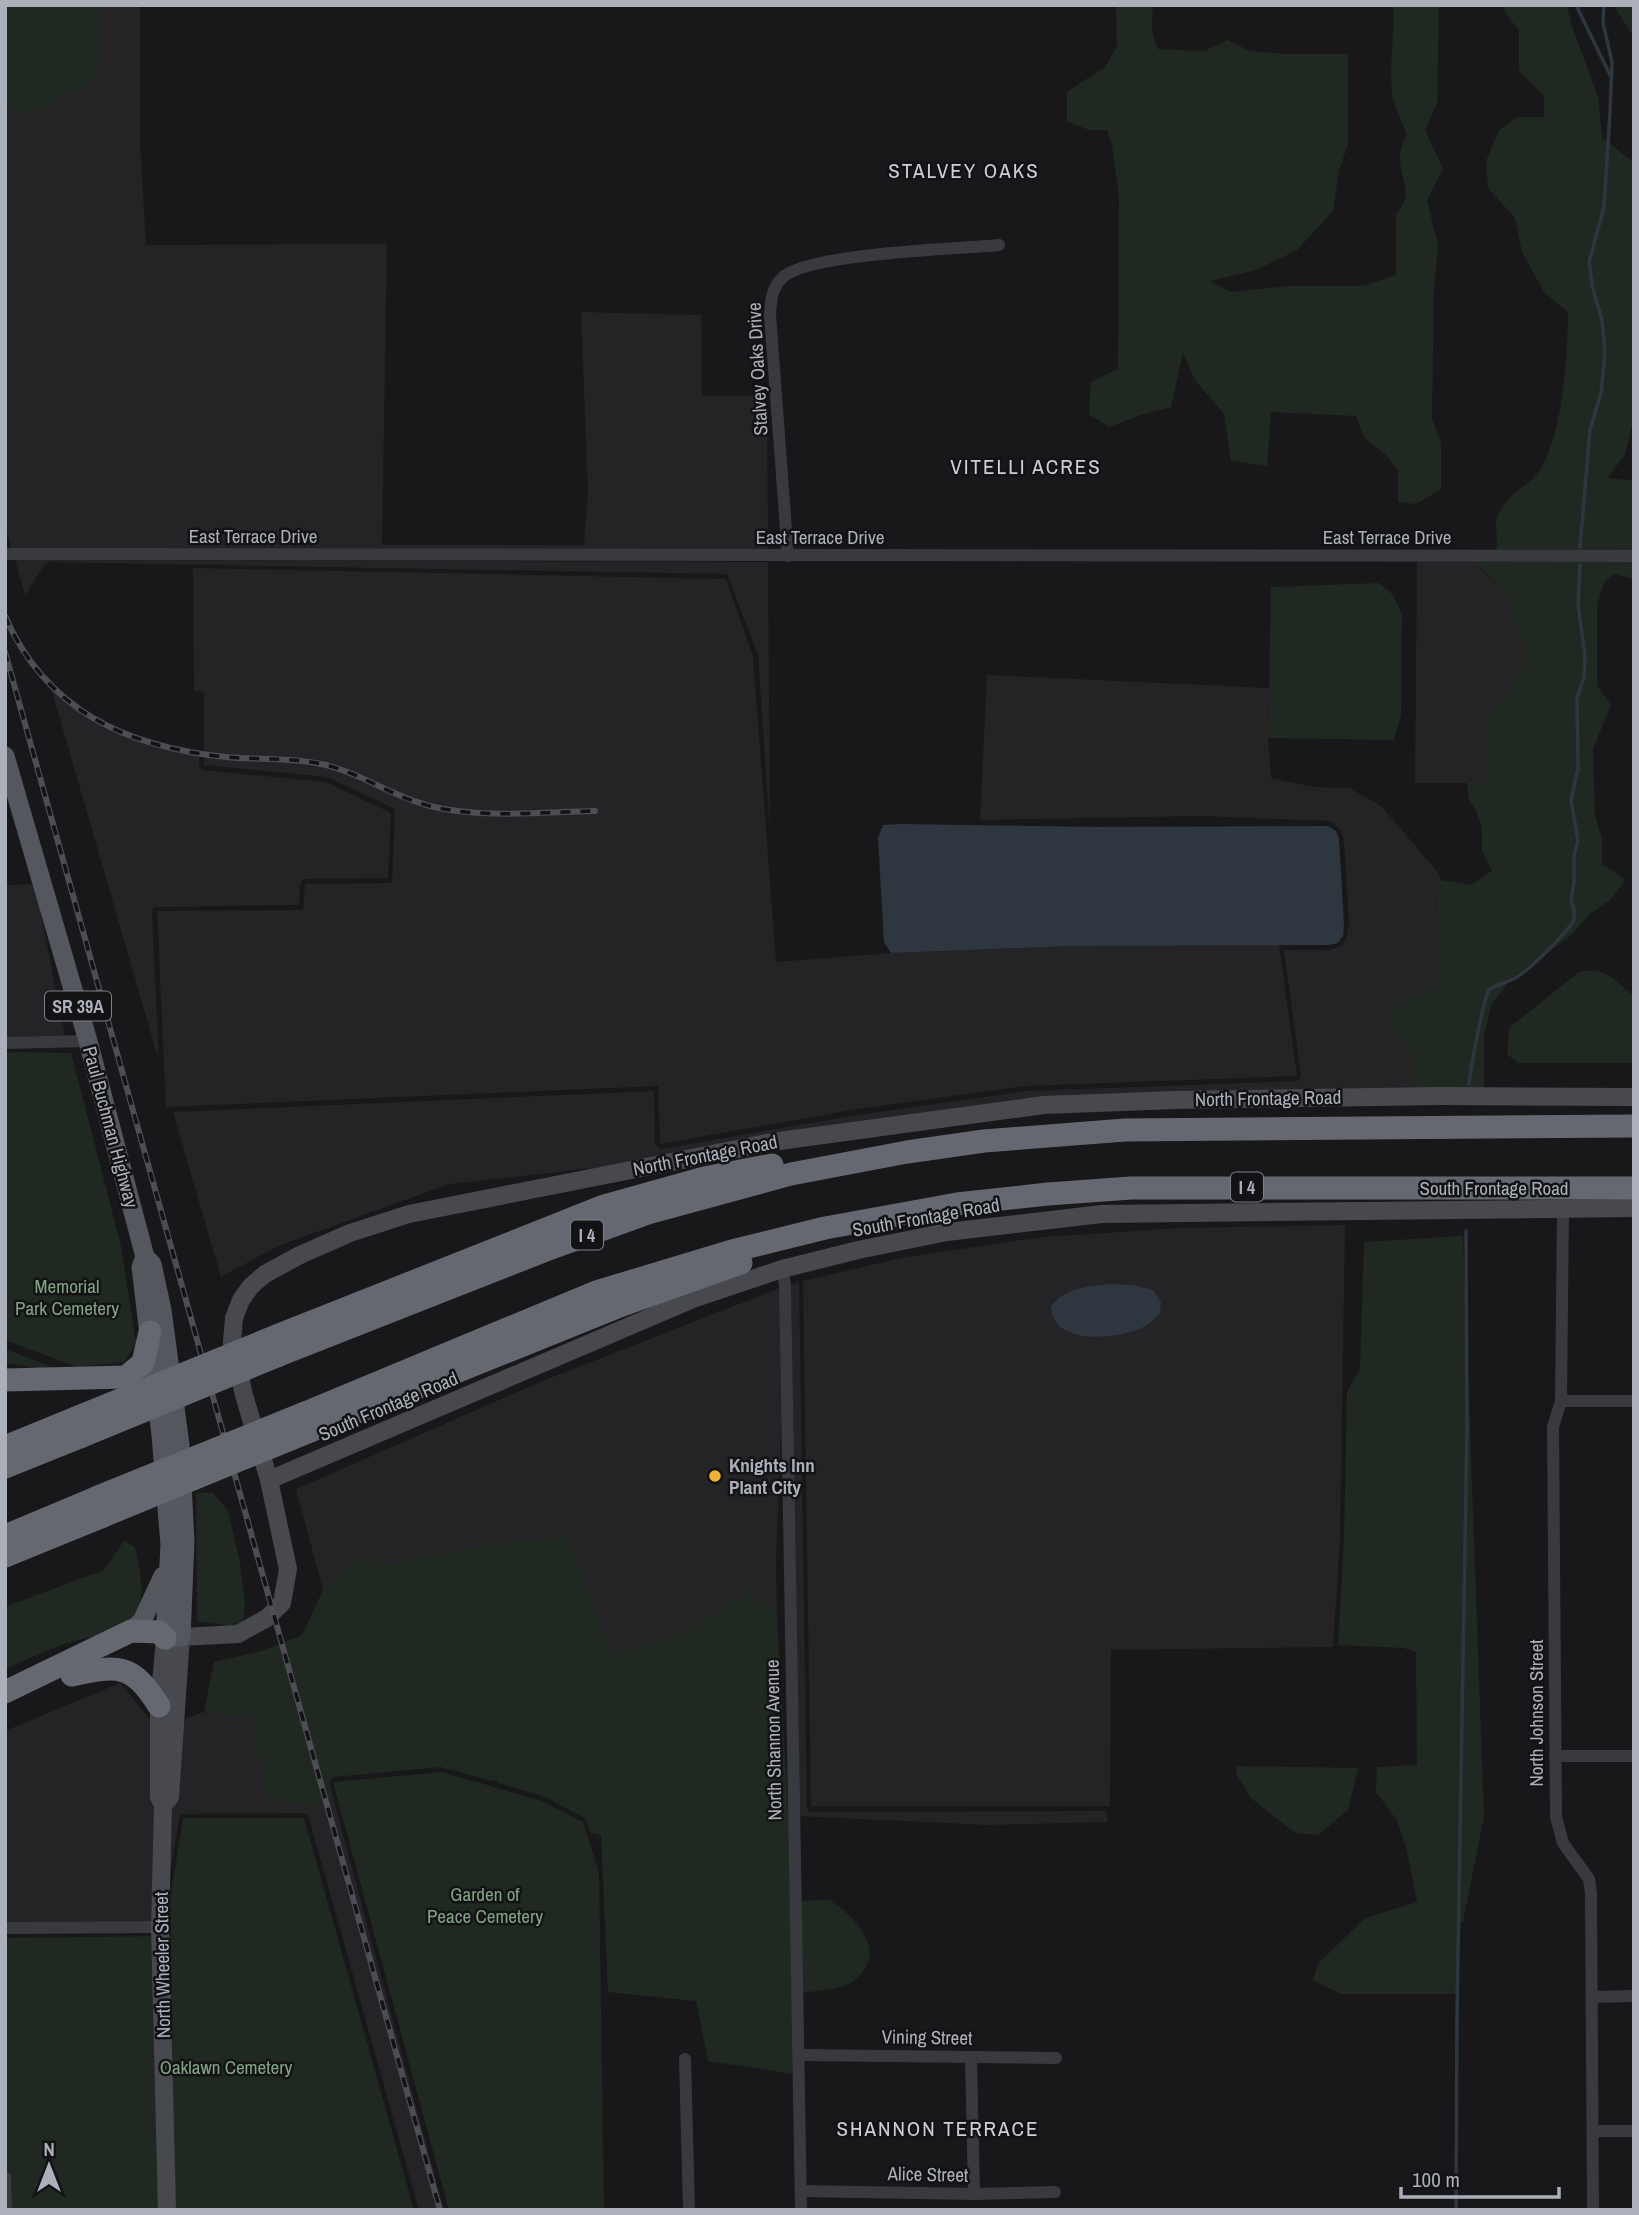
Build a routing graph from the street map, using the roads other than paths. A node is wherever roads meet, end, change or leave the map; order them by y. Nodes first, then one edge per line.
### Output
1 (999, 244) dead end
2 (5, 554) edge
3 (788, 556) junction
4 (1634, 556) edge
5 (5, 756) edge
6 (88, 1041) junction
7 (5, 1042) edge
8 (1634, 1097) edge
9 (1634, 1126) edge
10 (1634, 1188) edge
11 (1563, 1208) junction
12 (1634, 1208) edge
13 (145, 1257) junction
14 (782, 1269) junction
15 (150, 1332) junction
16 (164, 1376) junction
17 (126, 1377) junction
18 (5, 1380) edge
19 (5, 1391) edge
20 (1562, 1401) junction
21 (1634, 1401) edge
22 (79, 1427) junction
23 (161, 1436) joint
24 (180, 1444) joint
25 (5, 1447) edge
26 (5, 1468) edge
27 (269, 1480) junction
28 (101, 1507) junction
29 (5, 1536) edge
30 (170, 1555) junction
31 (5, 1556) edge
32 (131, 1631) junction
33 (173, 1637) junction
34 (72, 1675) junction
35 (5, 1692) edge
36 (159, 1706) junction
37 (5, 1709) edge
38 (1555, 1756) junction
39 (1634, 1756) edge
40 (163, 1814) junction
41 (160, 1927) junction
42 (5, 1928) edge
43 (1634, 1996) edge
44 (1592, 1997) junction
45 (798, 2054) junction
46 (971, 2057) junction
47 (1056, 2058) dead end
48 (685, 2059) dead end
49 (1593, 2131) junction
50 (1634, 2131) edge
51 (5, 2177) edge
52 (800, 2191) junction
53 (1055, 2192) dead end
54 (974, 2194) junction
55 (6, 2210) edge
56 (167, 2210) edge
57 (689, 2210) edge
58 (801, 2210) edge
59 (1593, 2210) edge

1 - 3 street, Stalvey Oaks Drive
2 - 3 street, East Terrace Drive
3 - 4 street, East Terrace Drive
5 - 6 main road, Paul Buchman Highway / SR 39A
6 - 7 street
6 - 13 main road, Paul Buchman Highway / SR 39A
8 - 27 street, North Frontage Road
9 - 22 highway, I 4, bridge
10 - 28 highway, I 4, bridge
11 - 12 street, South Frontage Road
11 - 14 street, South Frontage Road
11 - 20 street, North Johnson Street
13 - 15 main road, Paul Buchman Highway / SR 39A
13 - 16 main road, Paul Buchman Highway / SR 39A
14 - 27 street, South Frontage Road
14 - 45 street, North Shannon Avenue
15 - 16 main road, Paul Buchman Highway / SR 39A
15 - 17 highway
16 - 17 highway
16 - 19 highway
16 - 23 main road, Paul Buchman Highway / SR 39A
16 - 24 main road, Paul Buchman Highway / SR 39A
17 - 18 highway
20 - 21 street
20 - 38 street, North Johnson Street
22 - 25 highway
22 - 26 highway, I 4
23 - 30 main road, North Wheeler Street / SR 39A
24 - 33 main road, North Wheeler Street / SR 39A
27 - 33 street, North Frontage Road
28 - 29 highway, I 4
28 - 31 highway
30 - 32 main road
30 - 33 main road, North Wheeler Street / SR 39A
32 - 33 highway
32 - 35 highway
33 - 34 highway
33 - 36 street, North Wheeler Street / SR 39A
33 - 40 street, North Wheeler Street / SR 39A
34 - 36 highway
34 - 37 highway
36 - 40 street, North Wheeler Street / SR 39A
38 - 39 street
38 - 44 street, North Johnson Street
40 - 41 street, North Wheeler Street
41 - 42 street
41 - 56 street, North Wheeler Street
43 - 44 street
44 - 49 street, North Johnson Street
45 - 46 street, Vining Street
45 - 52 street, North Shannon Avenue
46 - 47 street, Vining Street
46 - 54 street
48 - 57 street
49 - 50 street
49 - 59 street, North Johnson Street
51 - 55 street
52 - 54 street, Alice Street
52 - 58 street, North Shannon Avenue
53 - 54 street, Alice Street

